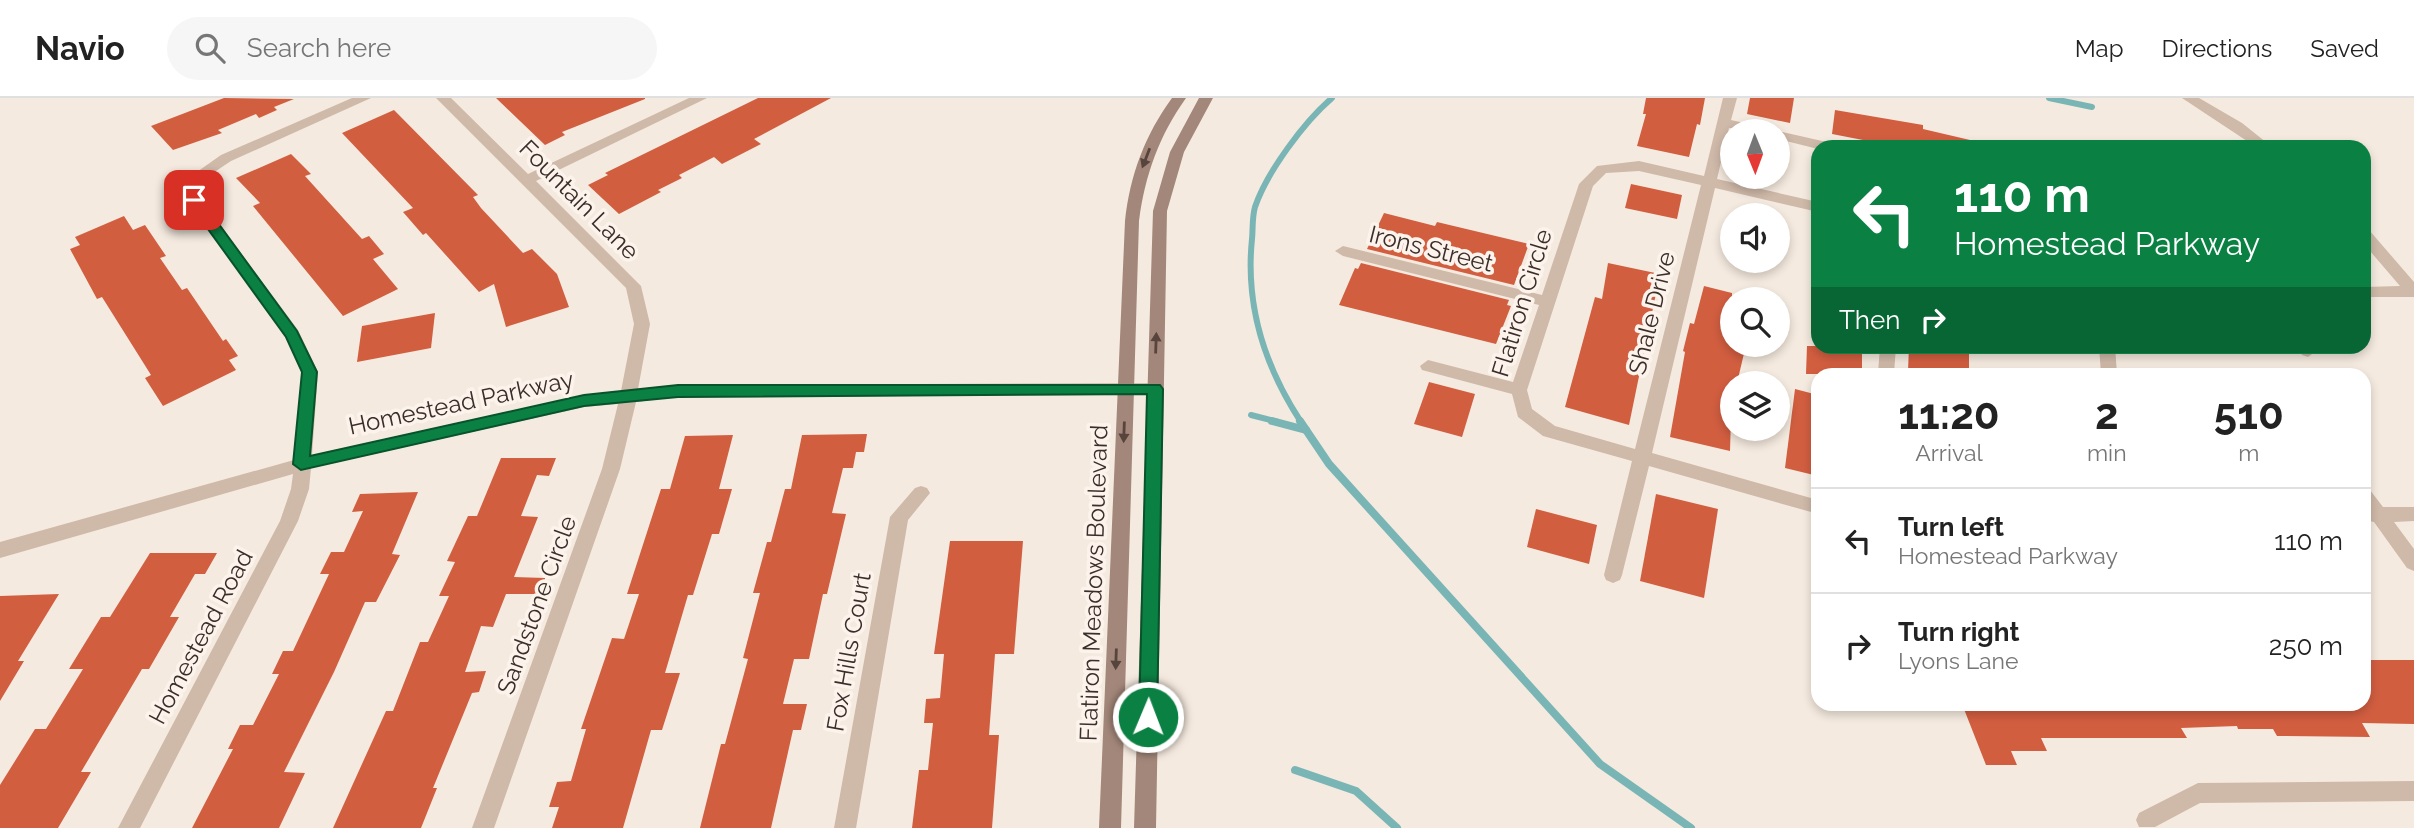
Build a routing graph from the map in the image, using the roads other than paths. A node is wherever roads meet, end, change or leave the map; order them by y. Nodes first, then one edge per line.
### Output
1 (364, 98) edge
2 (443, 98) edge
3 (700, 98) edge
4 (1179, 98) edge
5 (1206, 98) edge
6 (1730, 98) edge
7 (2189, 98) edge
8 (1725, 119) edge
9 (1720, 137) edge
10 (1790, 138) edge
11 (2256, 140) edge
12 (1811, 142) edge
13 (526, 180) junction
14 (1707, 181) junction
15 (1811, 205) edge
16 (2371, 242) edge
17 (1343, 251) dead end
18 (2414, 291) edge
19 (2371, 292) edge
20 (1547, 302) junction
21 (1429, 366) dead end
22 (1126, 389) junction
23 (1155, 389) junction
24 (1519, 390) junction
25 (630, 396) junction
26 (1641, 456) junction
27 (301, 464) junction
28 (921, 493) dead end
29 (1811, 505) edge
30 (2414, 514) edge
31 (2372, 515) edge
32 (0, 550) edge
33 (2414, 564) edge
34 (1613, 575) dead end
35 (2414, 791) edge
36 (2147, 820) dead end
37 (129, 828) edge
38 (484, 828) edge
39 (845, 828) edge
40 (1110, 828) edge
41 (1145, 828) edge

1 - 27 street, Homestead Road
2 - 13 street, Fountain Lane
3 - 13 street
4 -> 22 street, Flatiron Meadows Boulevard
23 -> 5 street
6 - 8 street, Shale Drive
7 - 11 street
9 - 14 street, Shale Drive
10 - 12 street
13 - 25 street, Fountain Lane
14 - 15 street, Flatiron Circle
14 - 20 street, Flatiron Circle
14 - 26 street, Shale Drive
16 - 18 street
17 - 20 street, Irons Street
18 - 19 street
20 - 24 street, Flatiron Circle
21 - 24 street
22 - 23 street, Homestead Parkway
22 - 25 street, Homestead Parkway
22 -> 40 street, Flatiron Meadows Boulevard
23 - 41 street
24 - 26 street, Flatiron Circle
25 - 27 street, Homestead Parkway
25 - 38 street, Sandstone Circle
26 - 29 street, Flatiron Circle
26 - 34 street, Shale Drive
27 - 32 street, Homestead Parkway
27 - 37 street, Homestead Road
28 - 39 street, Fox Hills Court
30 - 31 street
31 - 33 street
35 - 36 street

